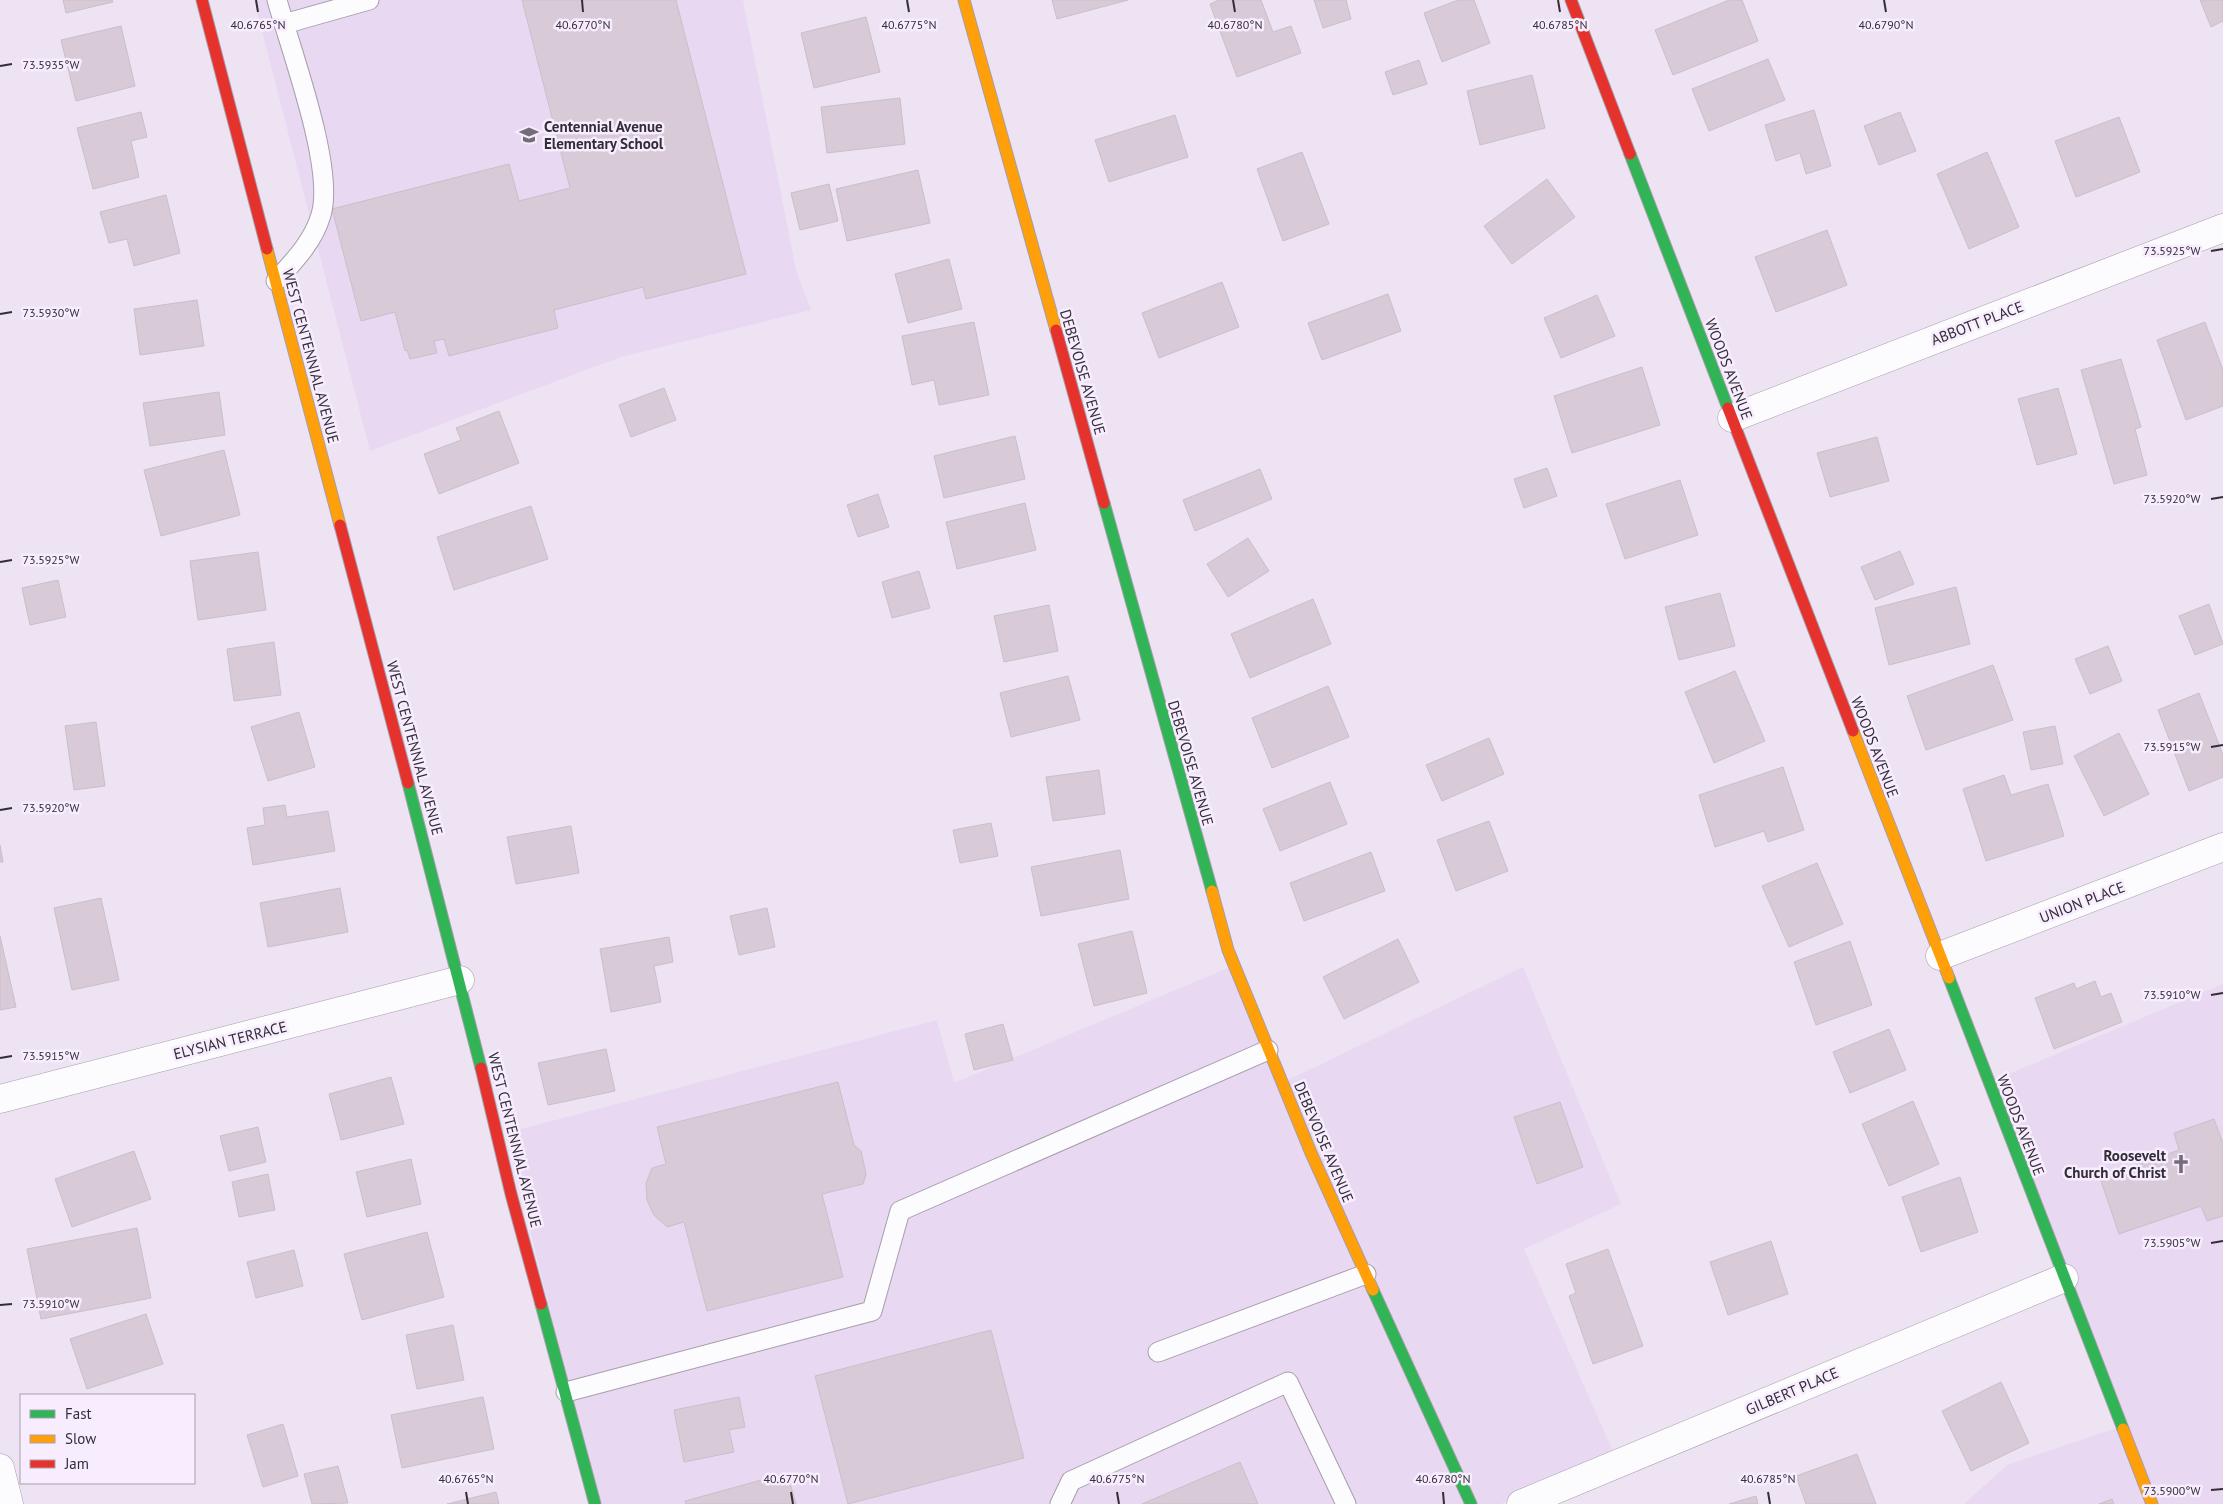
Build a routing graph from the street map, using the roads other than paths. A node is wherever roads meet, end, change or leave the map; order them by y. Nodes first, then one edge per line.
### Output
1 (202, 0) edge
2 (277, 0) edge
3 (369, 0) edge
4 (964, 0) edge
5 (1571, 0) edge
6 (284, 24) junction
7 (2223, 228) edge
8 (276, 281) junction
9 (1732, 418) junction
10 (2223, 848) edge
11 (1940, 956) junction
12 (460, 980) junction
13 (1268, 1050) junction
14 (0, 1099) edge
15 (1366, 1274) junction
16 (2064, 1278) junction
17 (1158, 1352) dead end
18 (566, 1392) junction
19 (0, 1468) edge
20 (9, 1504) edge
21 (595, 1504) edge
22 (1060, 1504) edge
23 (1346, 1504) edge
24 (1471, 1504) edge
25 (1521, 1504) edge
26 (2152, 1504) edge

1 - 8 street, WEST CENTENNIAL AVENUE
2 - 6 lane
3 - 6 lane
4 - 13 street, DEBEVOISE AVENUE
5 - 9 street, WOODS AVENUE
6 - 8 lane
7 - 9 street, ABBOTT PLACE
8 - 12 street, WEST CENTENNIAL AVENUE
9 - 11 street, WOODS AVENUE
10 - 11 street, UNION PLACE
11 - 16 street, WOODS AVENUE
12 - 14 street, ELYSIAN TERRACE
12 - 18 street, WEST CENTENNIAL AVENUE
13 - 15 street, DEBEVOISE AVENUE
13 - 18 lane
15 - 17 lane
15 - 24 street, DEBEVOISE AVENUE
16 - 25 street, GILBERT PLACE
16 - 26 street, WOODS AVENUE
18 - 21 street, WEST CENTENNIAL AVENUE
19 - 20 street
22 - 23 lane

